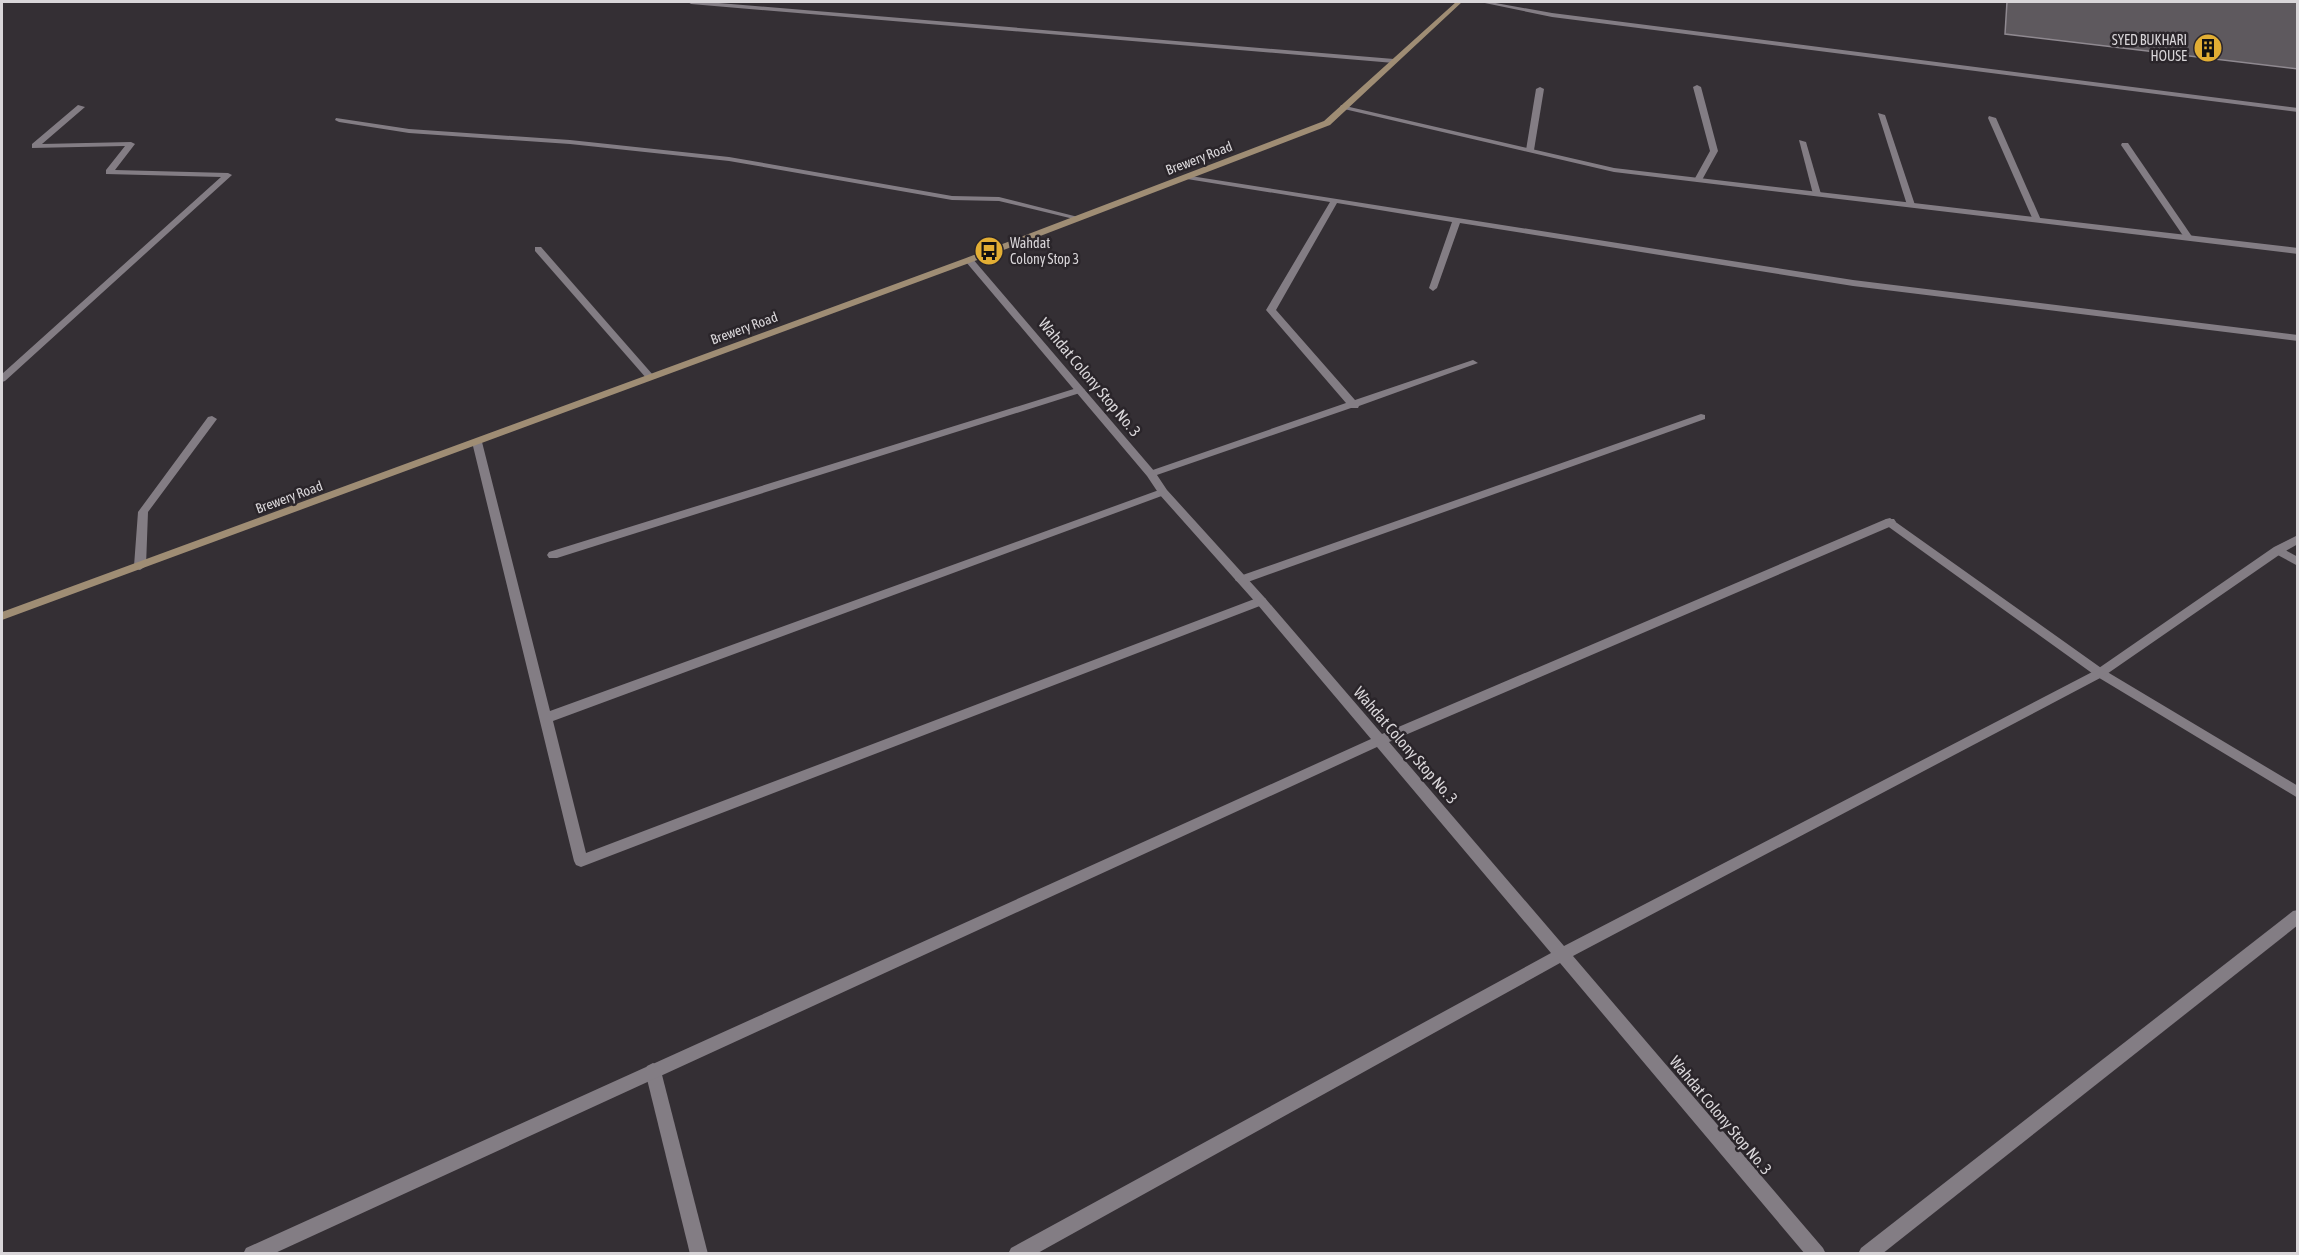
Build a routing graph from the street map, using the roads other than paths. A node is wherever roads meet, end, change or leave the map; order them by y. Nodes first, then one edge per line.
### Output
1 (691, 2) edge
2 (1459, 2) edge
3 (1483, 2) edge
4 (1394, 61) junction
5 (1697, 87) dead end
6 (1540, 89) dead end
7 (81, 107) dead end
8 (1344, 107) junction
9 (2298, 110) edge
10 (1881, 115) dead end
11 (1992, 118) dead end
12 (339, 120) dead end
13 (1802, 142) dead end
14 (2125, 145) dead end
15 (1530, 150) junction
16 (1187, 177) junction
17 (1698, 180) junction
18 (1817, 194) junction
19 (1335, 200) junction
20 (1911, 205) junction
21 (1078, 218) junction
22 (1457, 220) junction
23 (2037, 220) junction
24 (2189, 238) junction
25 (538, 249) dead end
26 (2298, 251) edge
27 (969, 260) junction
28 (1433, 288) dead end
29 (2298, 338) edge
30 (1473, 363) dead end
31 (650, 377) junction
32 (2, 378) edge
33 (1080, 390) junction
34 (1354, 406) junction
35 (1701, 417) dead end
36 (212, 419) dead end
37 (477, 442) junction
38 (1151, 474) junction
39 (1163, 492) junction
40 (2298, 540) edge
41 (2278, 550) junction
42 (554, 555) dead end
43 (2298, 562) edge
44 (140, 566) junction
45 (1241, 580) junction
46 (1261, 602) junction
47 (2, 616) edge
48 (2100, 673) junction
49 (546, 718) junction
50 (1380, 740) junction
51 (2298, 794) edge
52 (2298, 916) edge
53 (1563, 954) junction
54 (653, 1071) junction
55 (252, 1254) edge
56 (699, 1254) edge
57 (1017, 1254) edge
58 (1817, 1254) edge
59 (1867, 1254) edge

1 - 4 street
2 - 4 main road, Brewery Road
3 - 9 street
4 - 8 main road, Brewery Road
5 - 17 street
6 - 15 street
7 - 32 street
8 - 15 street
8 - 16 main road, Brewery Road
10 - 20 street
11 - 23 street
12 - 21 street
13 - 18 street
14 - 24 street
15 - 17 street
16 - 19 street
16 - 21 main road, Brewery Road
17 - 18 street
18 - 20 street
19 - 22 street
19 - 34 street
20 - 23 street
21 - 27 main road, Brewery Road
22 - 28 street
22 - 29 street
23 - 24 street
24 - 26 street
25 - 31 street
27 - 31 main road, Brewery Road
27 - 33 street, Wahdat Colony Stop No. 3
30 - 34 street
31 - 37 main road, Brewery Road
33 - 38 street, Wahdat Colony Stop No. 3
33 - 42 street
34 - 38 street
35 - 45 street
36 - 44 street
37 - 44 main road, Brewery Road
37 - 49 street
38 - 39 street, Wahdat Colony Stop No. 3
39 - 45 street, Wahdat Colony Stop No. 3
39 - 49 street
40 - 41 street
41 - 43 street
41 - 48 street
44 - 47 main road, Brewery Road
45 - 46 street, Wahdat Colony Stop No. 3
46 - 49 street
46 - 50 street, Wahdat Colony Stop No. 3
48 - 50 street
48 - 51 street
48 - 53 street
50 - 53 street, Wahdat Colony Stop No. 3
50 - 54 street
52 - 59 street
53 - 57 street
53 - 58 street, Wahdat Colony Stop No. 3
54 - 55 street
54 - 56 street

